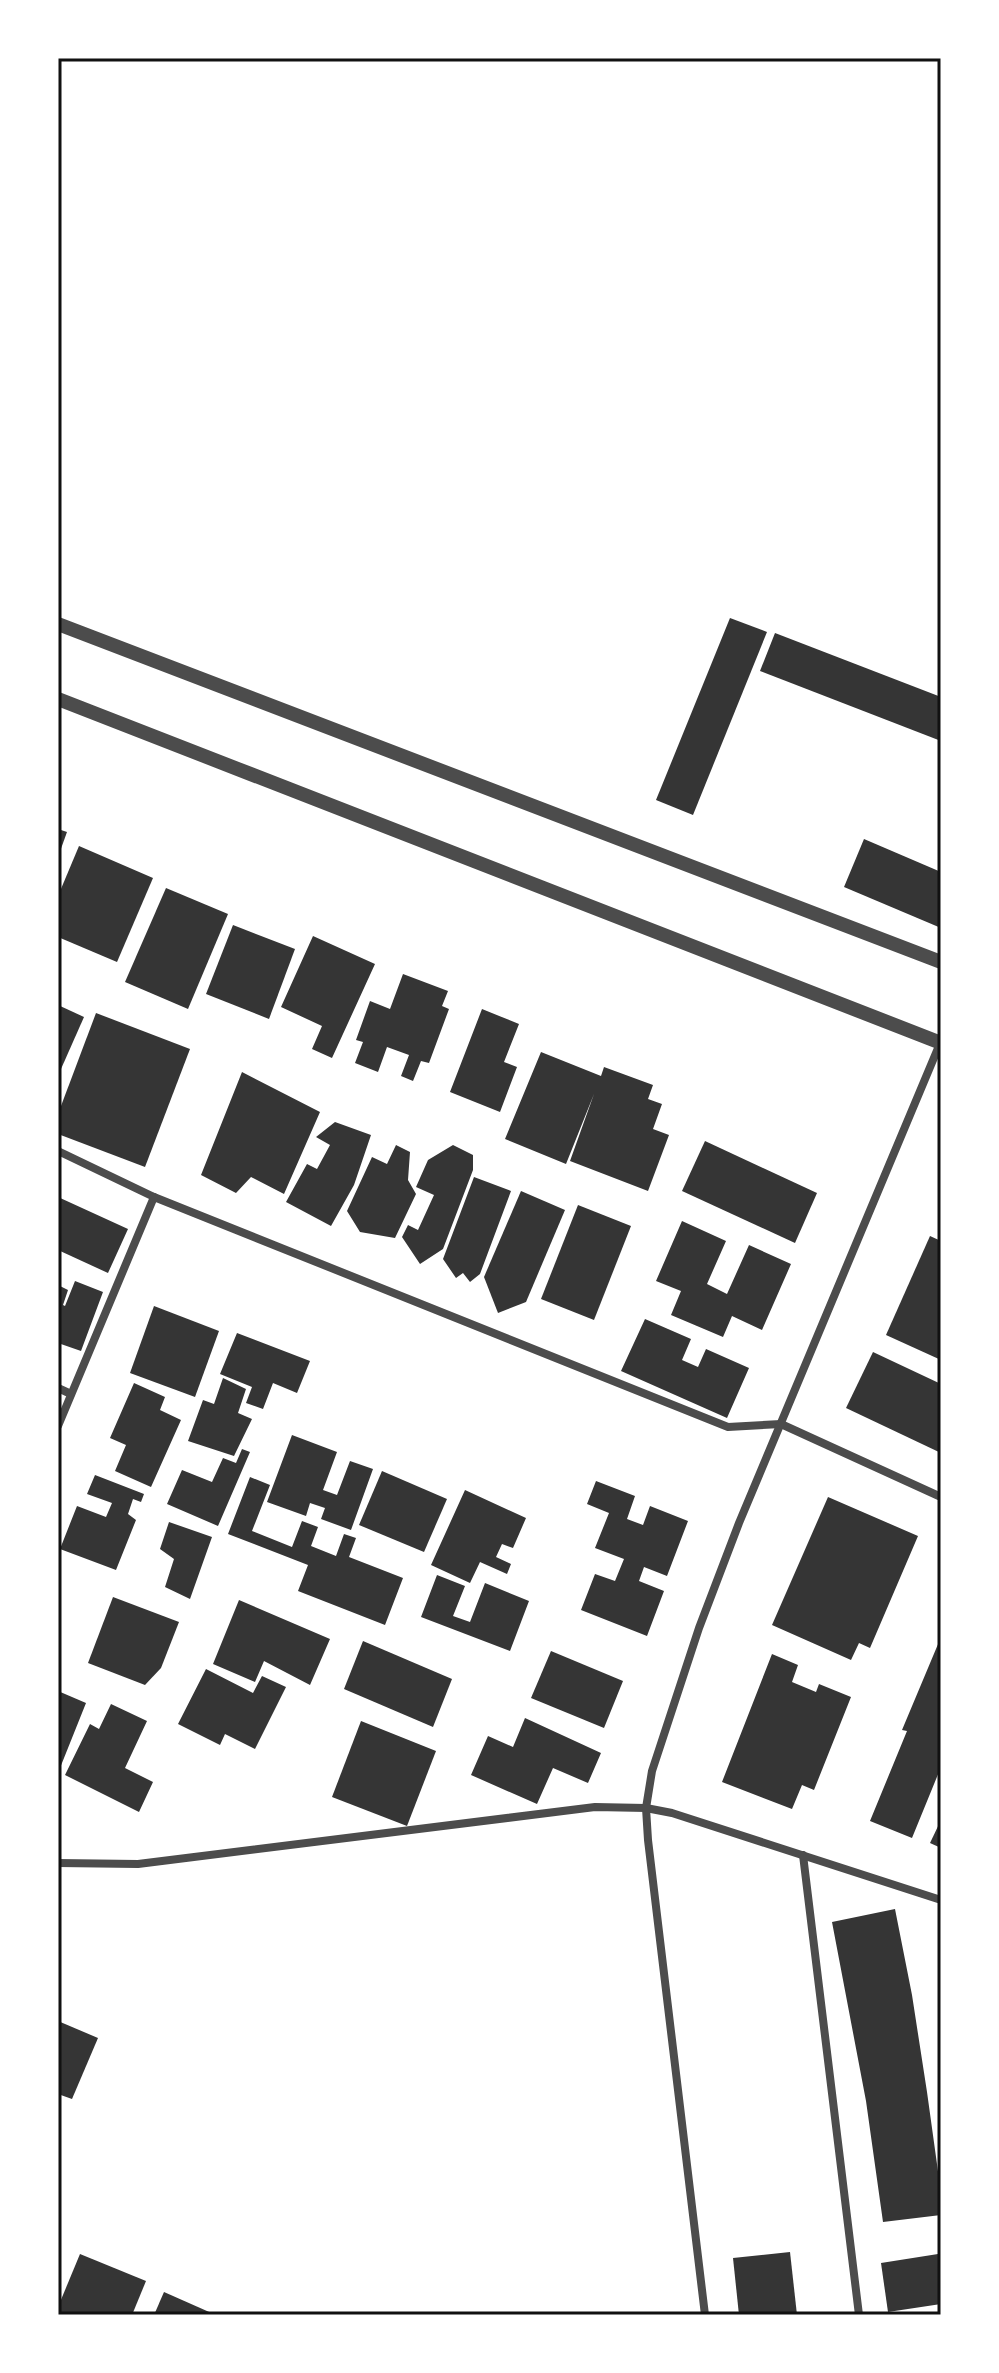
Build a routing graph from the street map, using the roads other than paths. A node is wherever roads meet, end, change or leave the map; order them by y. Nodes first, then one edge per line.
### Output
1 (58, 624) edge
2 (58, 699) edge
3 (941, 962) edge
4 (941, 1042) edge
5 (58, 1151) edge
6 (154, 1197) junction
7 (58, 1388) edge
8 (71, 1394) junction
9 (781, 1424) junction
10 (58, 1426) edge
11 (941, 1497) edge
12 (646, 1808) junction
13 (803, 1855) junction
14 (58, 1863) edge
15 (941, 1900) edge
16 (705, 2315) edge
17 (859, 2315) edge

1 - 3 street
2 - 4 street
4 - 9 street
5 - 6 street
6 - 8 street
6 - 9 street
7 - 8 street
8 - 10 street
9 - 11 street
9 - 12 street
12 - 13 street
12 - 14 street
12 - 16 street
13 - 15 street
13 - 17 street

